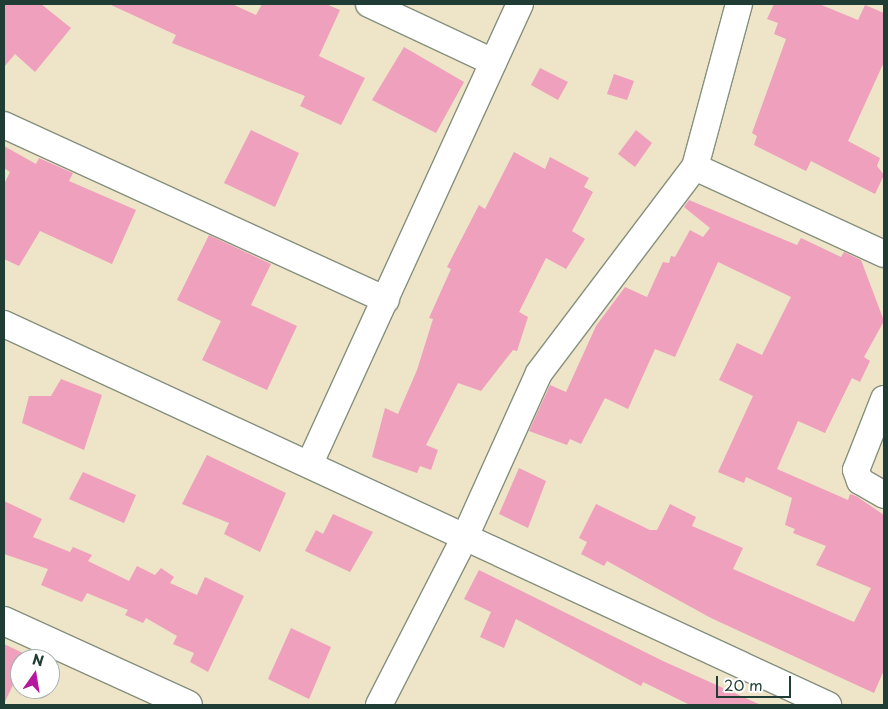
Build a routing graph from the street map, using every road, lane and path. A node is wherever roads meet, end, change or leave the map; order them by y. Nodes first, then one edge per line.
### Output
1 (369, 4) edge
2 (520, 4) edge
3 (739, 4) edge
4 (493, 62) junction
5 (4, 126) edge
6 (695, 168) junction
7 (884, 254) edge
8 (386, 300) junction
9 (4, 324) edge
10 (884, 398) edge
11 (310, 463) junction
12 (884, 495) edge
13 (464, 539) junction
14 (4, 621) edge
15 (188, 705) edge
16 (378, 705) edge
17 (828, 705) edge

1 - 4 street
2 - 4 street
3 - 6 street
4 - 8 street
5 - 8 street
6 - 7 street
6 - 13 street
8 - 11 street
9 - 11 street
10 - 12 street
11 - 13 street
13 - 16 street
13 - 17 street
14 - 15 street

